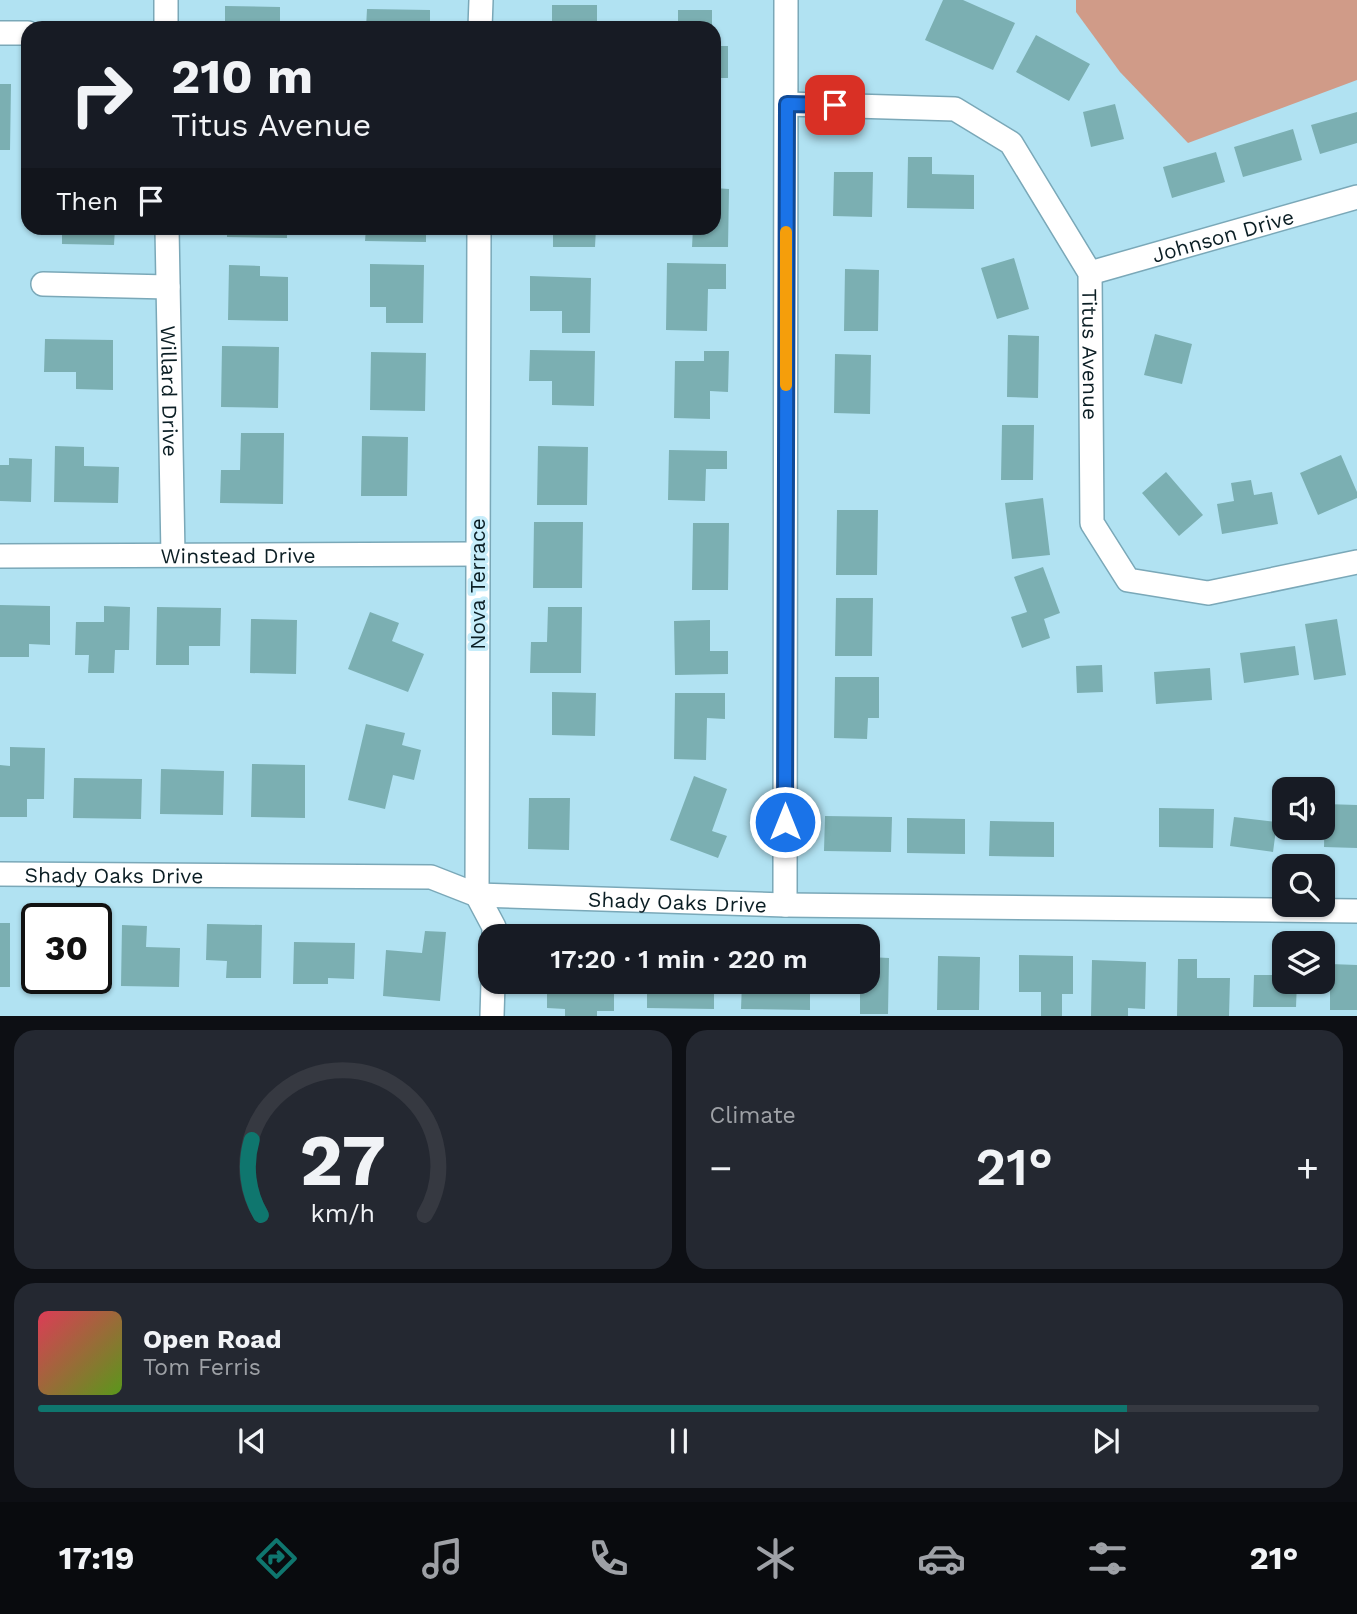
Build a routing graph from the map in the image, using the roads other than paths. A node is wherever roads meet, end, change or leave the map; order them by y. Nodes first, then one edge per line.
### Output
1 (166, 0) edge
2 (481, 0) edge
3 (786, 0) edge
4 (166, 21) edge
5 (480, 21) edge
6 (0, 33) edge
7 (21, 33) edge
8 (787, 104) junction
9 (1357, 197) edge
10 (167, 235) edge
11 (479, 235) edge
12 (1090, 273) junction
13 (43, 284) dead end
14 (168, 287) junction
15 (477, 554) junction
16 (173, 555) junction
17 (0, 556) edge
18 (1357, 562) edge
19 (0, 874) edge
20 (477, 894) junction
21 (785, 905) junction
22 (1357, 911) edge
23 (492, 924) edge
24 (493, 994) edge
25 (492, 1016) edge

1 - 4 street
2 - 5 street
3 - 8 street
6 - 7 street
8 - 12 street, Titus Avenue
8 - 21 street
9 - 12 street, Johnson Drive
10 - 14 street, Willard Drive
11 - 15 street, Nova Terrace
12 - 18 street, Titus Avenue
13 - 14 street
14 - 16 street, Willard Drive
15 - 16 street, Winstead Drive
15 - 20 street, Nova Terrace
16 - 17 street, Winstead Drive
19 - 20 street, Shady Oaks Drive
20 - 21 street, Shady Oaks Drive
20 - 23 street, Nova Terrace
21 - 22 street, Shady Oaks Drive
24 - 25 street

